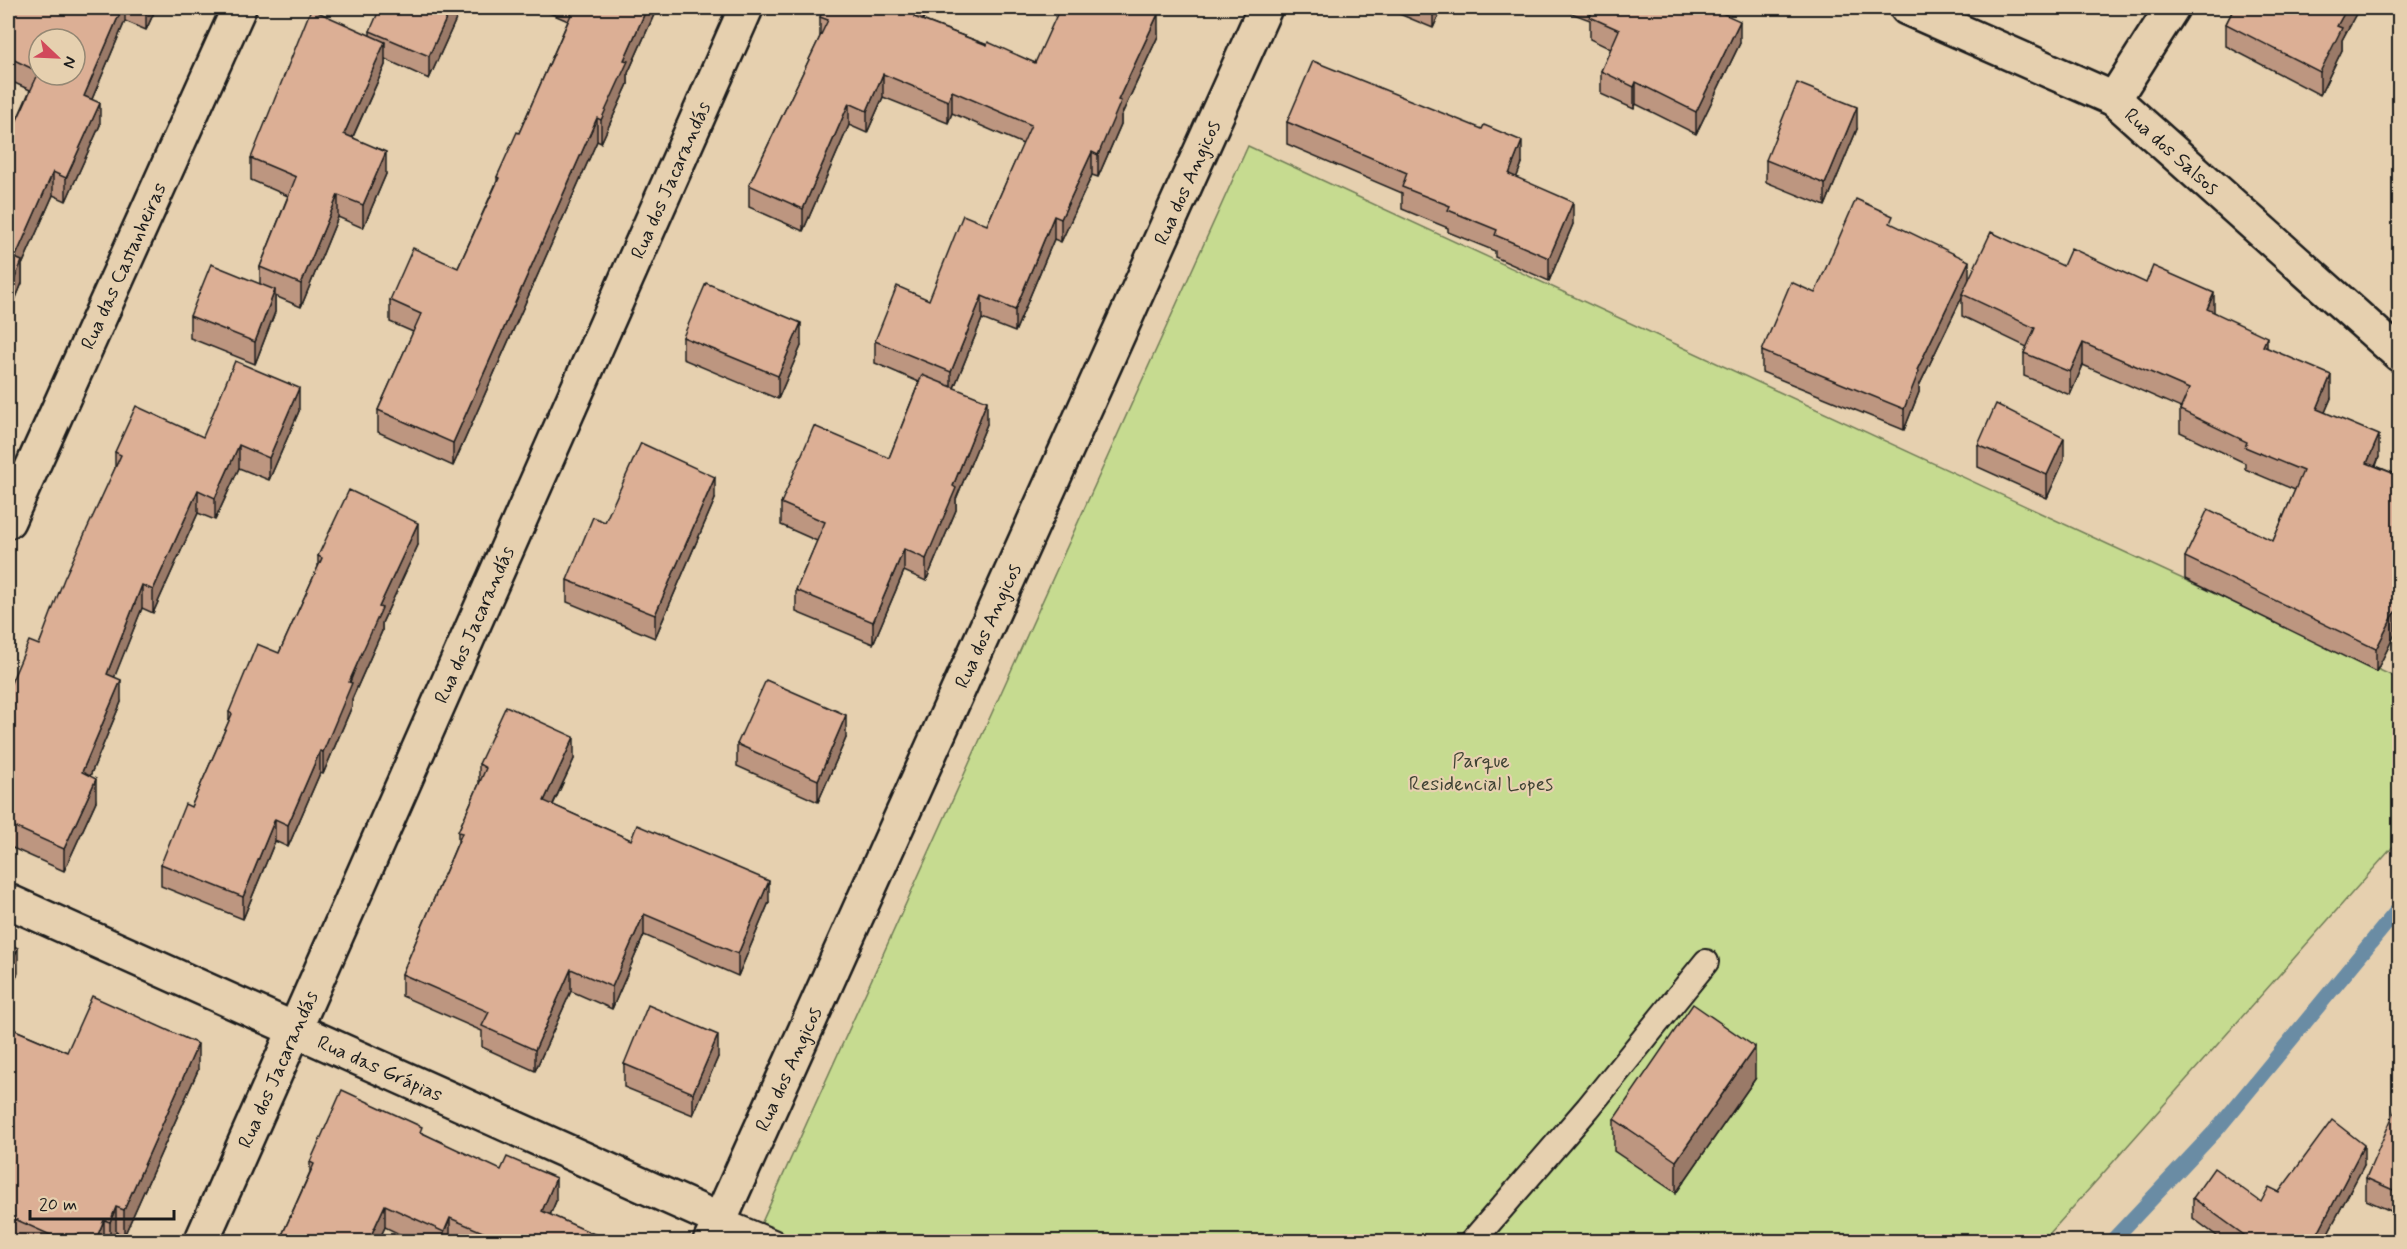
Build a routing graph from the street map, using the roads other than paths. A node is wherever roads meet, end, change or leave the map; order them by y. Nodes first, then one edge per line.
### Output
1 (239, 8) edge
2 (746, 8) edge
3 (1265, 8) edge
4 (1907, 8) edge
5 (2172, 8) edge
6 (2114, 99) junction
7 (2400, 355) edge
8 (8, 521) edge
9 (8, 901) edge
10 (1706, 962) dead end
11 (295, 1029) junction
12 (715, 1231) edge
13 (201, 1242) edge
14 (773, 1242) edge
15 (1472, 1242) edge

1 - 8 street, Rua das Castanheiras
2 - 11 street, Rua dos Jacarandás
3 - 12 street, Rua dos Angicos
4 - 6 street, Rua dos Salsos
5 - 6 street
6 - 7 street, Rua dos Salsos
9 - 11 street, Rua das Grápias
10 - 15 lane
11 - 12 street, Rua das Grápias
11 - 13 street, Rua dos Jacarandás
12 - 14 lane

